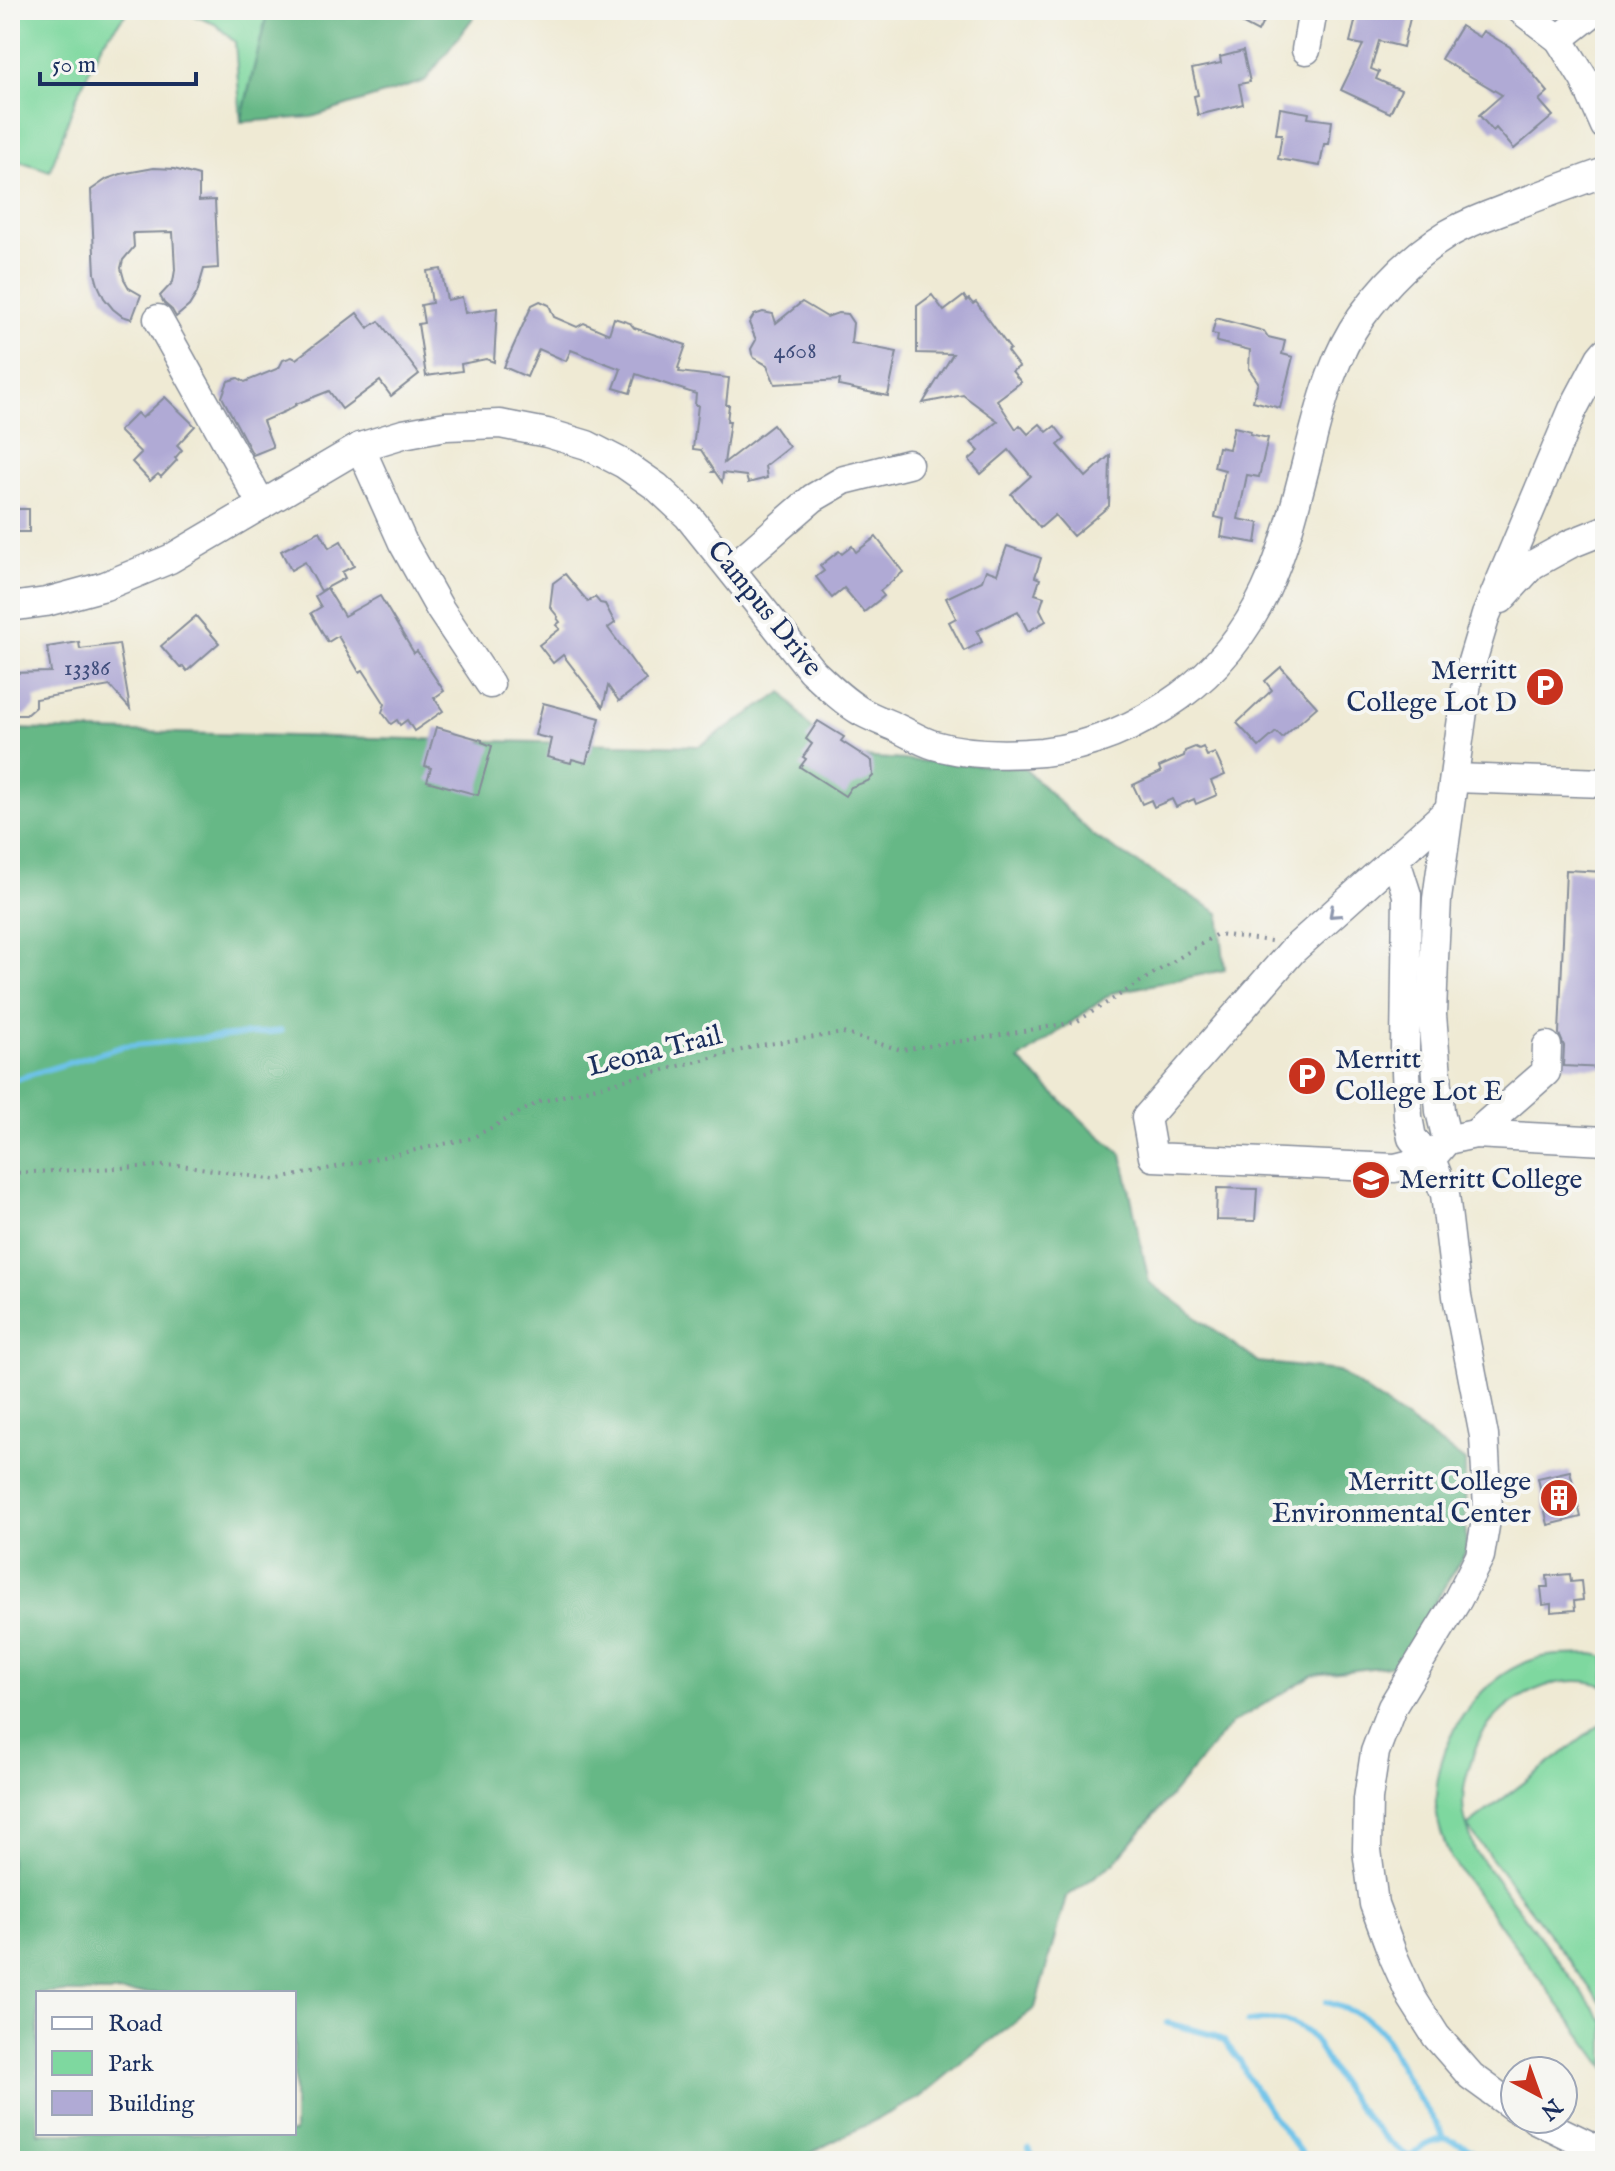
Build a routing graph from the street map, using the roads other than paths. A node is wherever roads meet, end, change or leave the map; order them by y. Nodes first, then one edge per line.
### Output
1 (1313, 10) edge
2 (1521, 10) edge
3 (1596, 10) edge
4 (1559, 39) junction
5 (1306, 50) dead end
6 (1605, 126) edge
7 (1605, 172) edge
8 (158, 319) dead end
9 (1605, 352) edge
10 (360, 447) junction
11 (908, 464) dead end
12 (262, 505) junction
13 (1605, 530) edge
14 (731, 569) junction
15 (10, 607) edge
16 (1486, 615) junction
17 (490, 684) dead end
18 (1454, 778) junction
19 (1605, 783) edge
20 (1449, 810) junction
21 (1392, 862) junction
22 (1547, 1046) dead end
23 (1605, 1141) edge
24 (1451, 1144) junction
25 (1499, 2096) edge
26 (1568, 2135) edge
27 (1605, 2153) edge

1 - 5 street
2 - 4 street
3 - 4 street
4 - 6 street
7 - 14 street, Campus Drive
8 - 12 street
9 - 16 street
10 - 12 street, Campus Drive
10 - 14 street, Campus Drive
10 - 17 street
11 - 14 street
12 - 15 street, Campus Drive
13 - 16 street
16 - 18 street
18 - 19 street
18 - 20 street
20 - 21 street
20 - 24 street
21 - 24 street
21 -> 24 street
22 - 24 street
23 - 24 street
24 - 25 street
26 - 27 street

